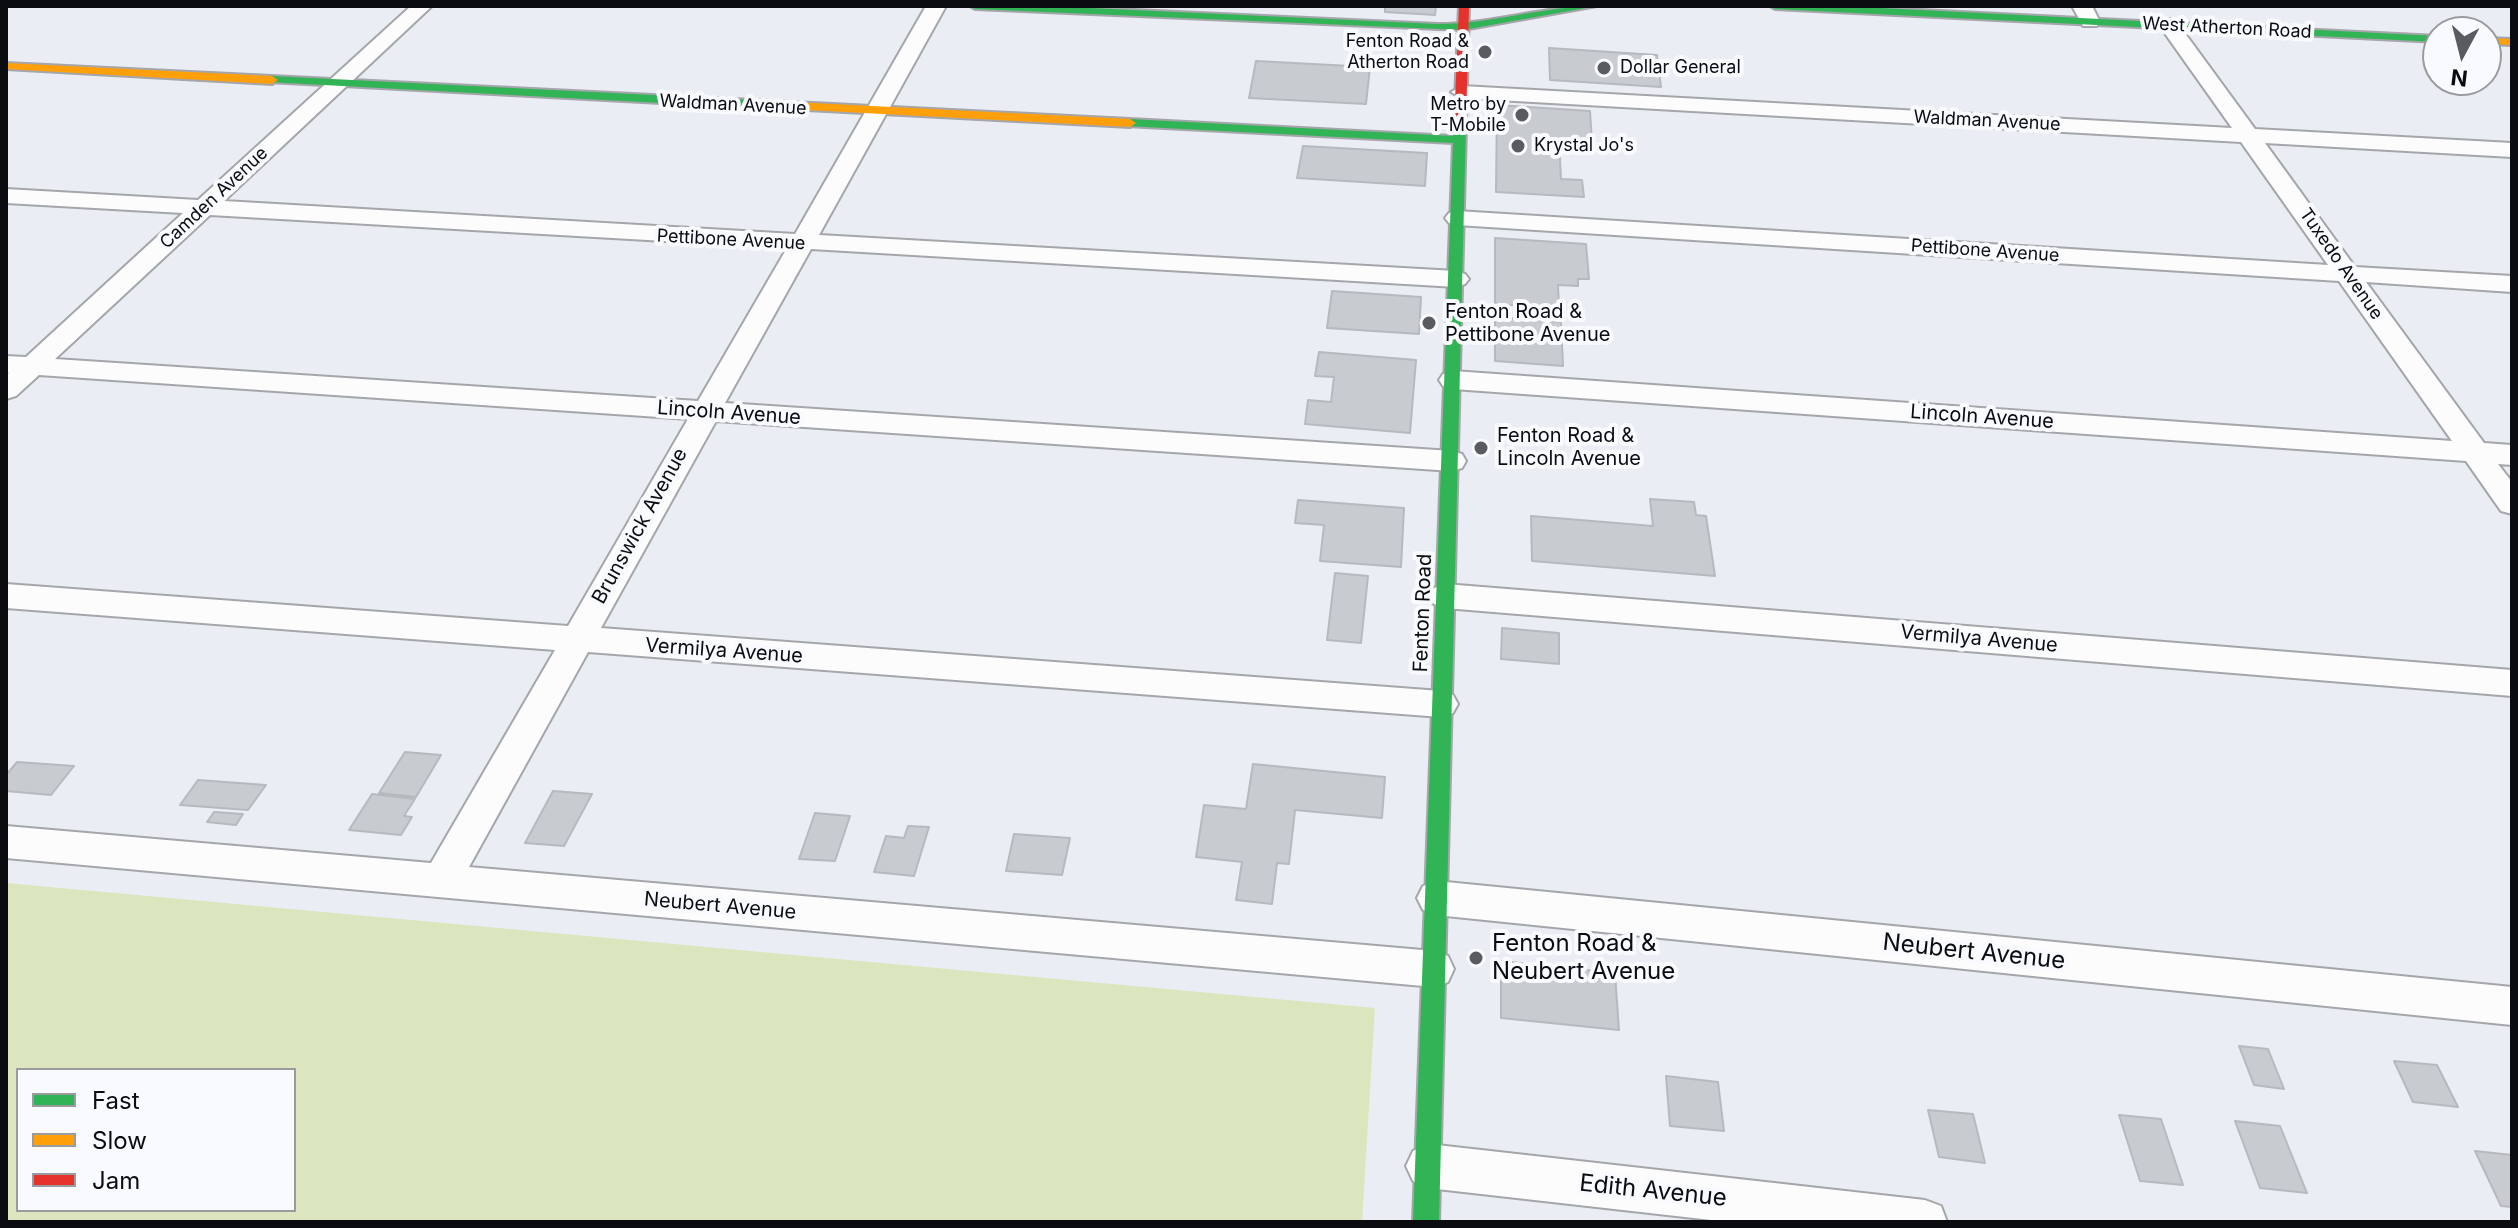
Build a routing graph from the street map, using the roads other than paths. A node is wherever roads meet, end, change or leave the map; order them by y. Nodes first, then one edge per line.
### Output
1 (422, 6) edge
2 (936, 6) edge
3 (975, 6) edge
4 (1464, 6) edge
5 (1592, 6) edge
6 (1775, 6) edge
7 (2086, 14) edge
8 (2169, 25) junction
9 (1463, 27) junction
10 (2422, 38) edge
11 (6, 66) edge
12 (337, 84) junction
13 (1462, 92) junction
14 (877, 112) junction
15 (2249, 136) junction
16 (1460, 140) junction
17 (2512, 150) edge
18 (6, 196) edge
19 (204, 208) junction
20 (1457, 218) junction
21 (802, 244) junction
22 (2347, 274) junction
23 (1456, 279) junction
24 (2512, 284) edge
25 (19, 365) edge
26 (1453, 380) junction
27 (6, 390) edge
28 (705, 411) junction
29 (2475, 452) junction
30 (2512, 455) edge
31 (1452, 461) junction
32 (2512, 504) edge
33 (6, 596) edge
34 (1445, 596) junction
35 (576, 640) junction
36 (2512, 683) edge
37 (1441, 704) junction
38 (6, 842) edge
39 (441, 881) junction
40 (1436, 898) junction
41 (1434, 969) junction
42 (2512, 1006) edge
43 (1428, 1166) junction
44 (1426, 1222) edge
45 (1925, 1222) edge

1 - 12 street, Camden Avenue
2 - 14 street, Brunswick Avenue
3 - 9 street
4 - 9 street, Fenton Road
5 - 9 street
6 - 7 street, West Atherton Road
7 - 8 street, West Atherton Road
8 - 10 street, West Atherton Road
8 - 15 street, Tuxedo Avenue
9 - 13 street, Fenton Road
11 - 12 street, Waldman Avenue
12 - 14 street, Waldman Avenue
12 - 19 street, Camden Avenue
13 - 15 street, Waldman Avenue
13 - 16 street, Fenton Road
14 - 16 street, Waldman Avenue
14 - 21 street, Brunswick Avenue
15 - 17 street, Waldman Avenue
15 - 22 street, Tuxedo Avenue
16 - 20 street, Fenton Road
18 - 19 street, Pettibone Avenue
19 - 21 street, Pettibone Avenue
19 - 25 street, Camden Avenue
20 - 22 street, Pettibone Avenue
20 - 23 street, Fenton Road
21 - 23 street, Pettibone Avenue
21 - 28 street, Brunswick Avenue
22 - 24 street, Pettibone Avenue
22 - 29 street, Tuxedo Avenue
23 - 26 street, Fenton Road
25 - 27 street, Camden Avenue
25 - 28 street, Lincoln Avenue
26 - 29 street, Lincoln Avenue
26 - 31 street, Fenton Road
28 - 31 street, Lincoln Avenue
28 - 35 street, Brunswick Avenue
29 - 30 street, Lincoln Avenue
29 - 32 street, Tuxedo Avenue
31 - 34 street, Fenton Road
33 - 35 street, Vermilya Avenue
34 - 36 street, Vermilya Avenue
34 - 37 street, Fenton Road
35 - 37 street, Vermilya Avenue
35 - 39 street, Brunswick Avenue
37 - 40 street, Fenton Road
38 - 39 street, Neubert Avenue
39 - 41 street, Neubert Avenue
40 - 41 street, Fenton Road
40 - 42 street, Neubert Avenue
41 - 43 street, Fenton Road
43 - 44 street, Fenton Road
43 - 45 street, Edith Avenue

